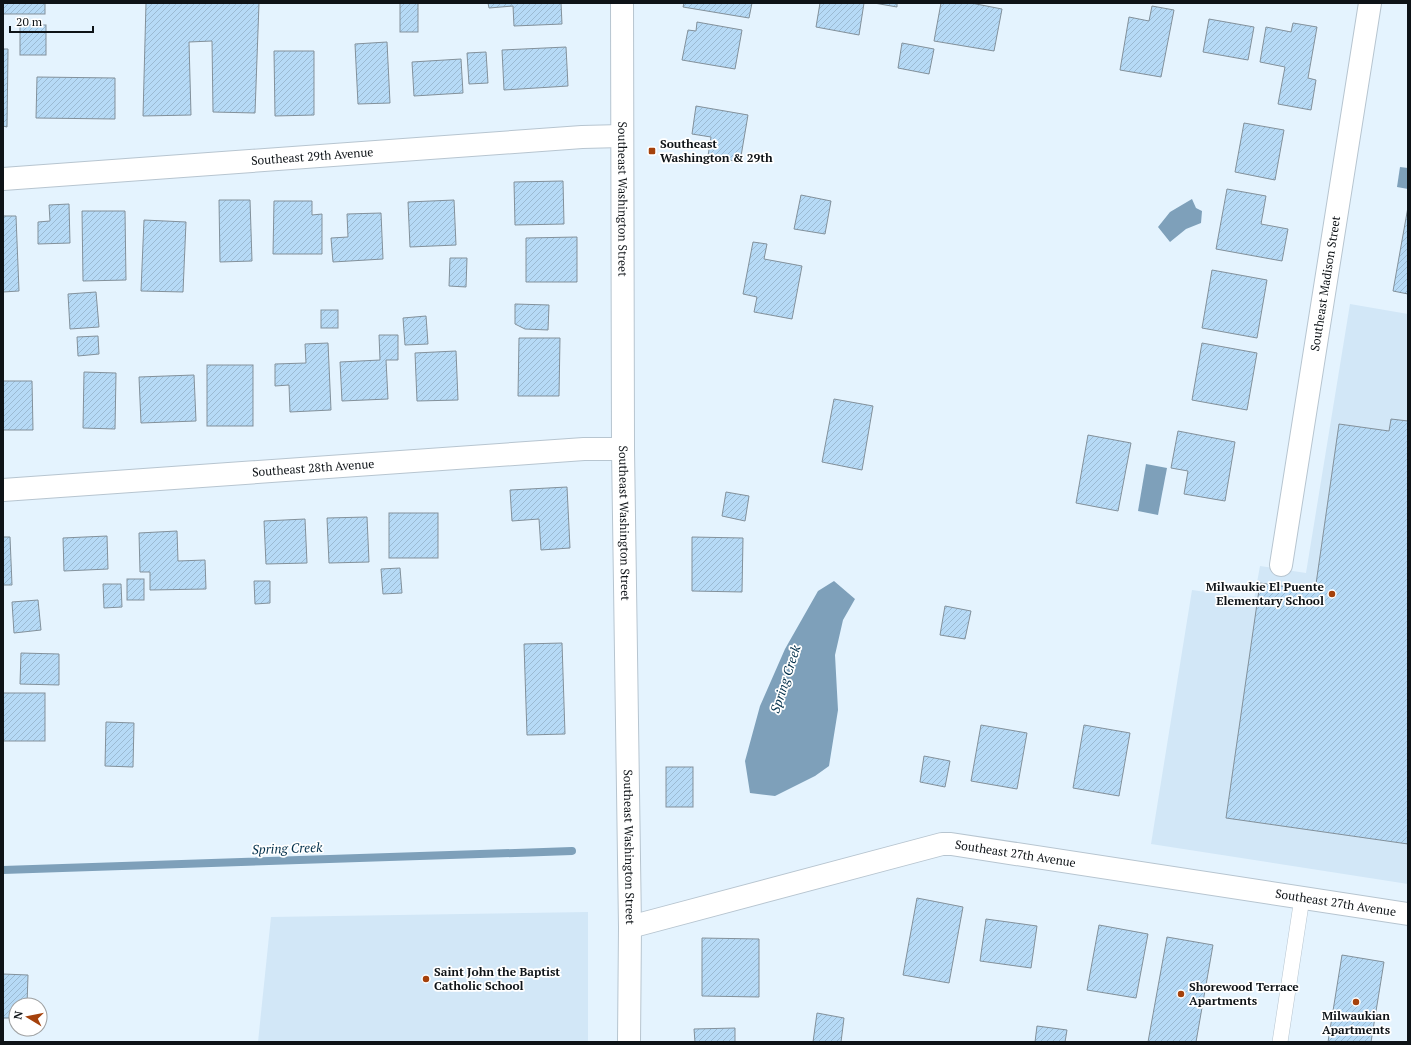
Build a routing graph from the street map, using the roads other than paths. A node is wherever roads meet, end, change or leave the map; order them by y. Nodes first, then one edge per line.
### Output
1 (622, 3) edge
2 (1370, 3) edge
3 (622, 136) junction
4 (3, 179) edge
5 (623, 449) junction
6 (3, 490) edge
7 (1281, 565) dead end
8 (1302, 898) junction
9 (1408, 914) edge
10 (630, 927) junction
11 (629, 1042) edge
12 (1280, 1042) edge

1 - 3 street, Southeast Washington Street
2 - 7 street, Southeast Madison Street
3 - 4 street, Southeast 29th Avenue
3 - 5 street, Southeast Washington Street
5 - 6 street, Southeast 28th Avenue
5 - 10 street, Southeast Washington Street
8 - 9 street, Southeast 27th Avenue
8 - 10 street, Southeast 27th Avenue
8 - 12 lane
10 - 11 street, Southeast Washington Street

